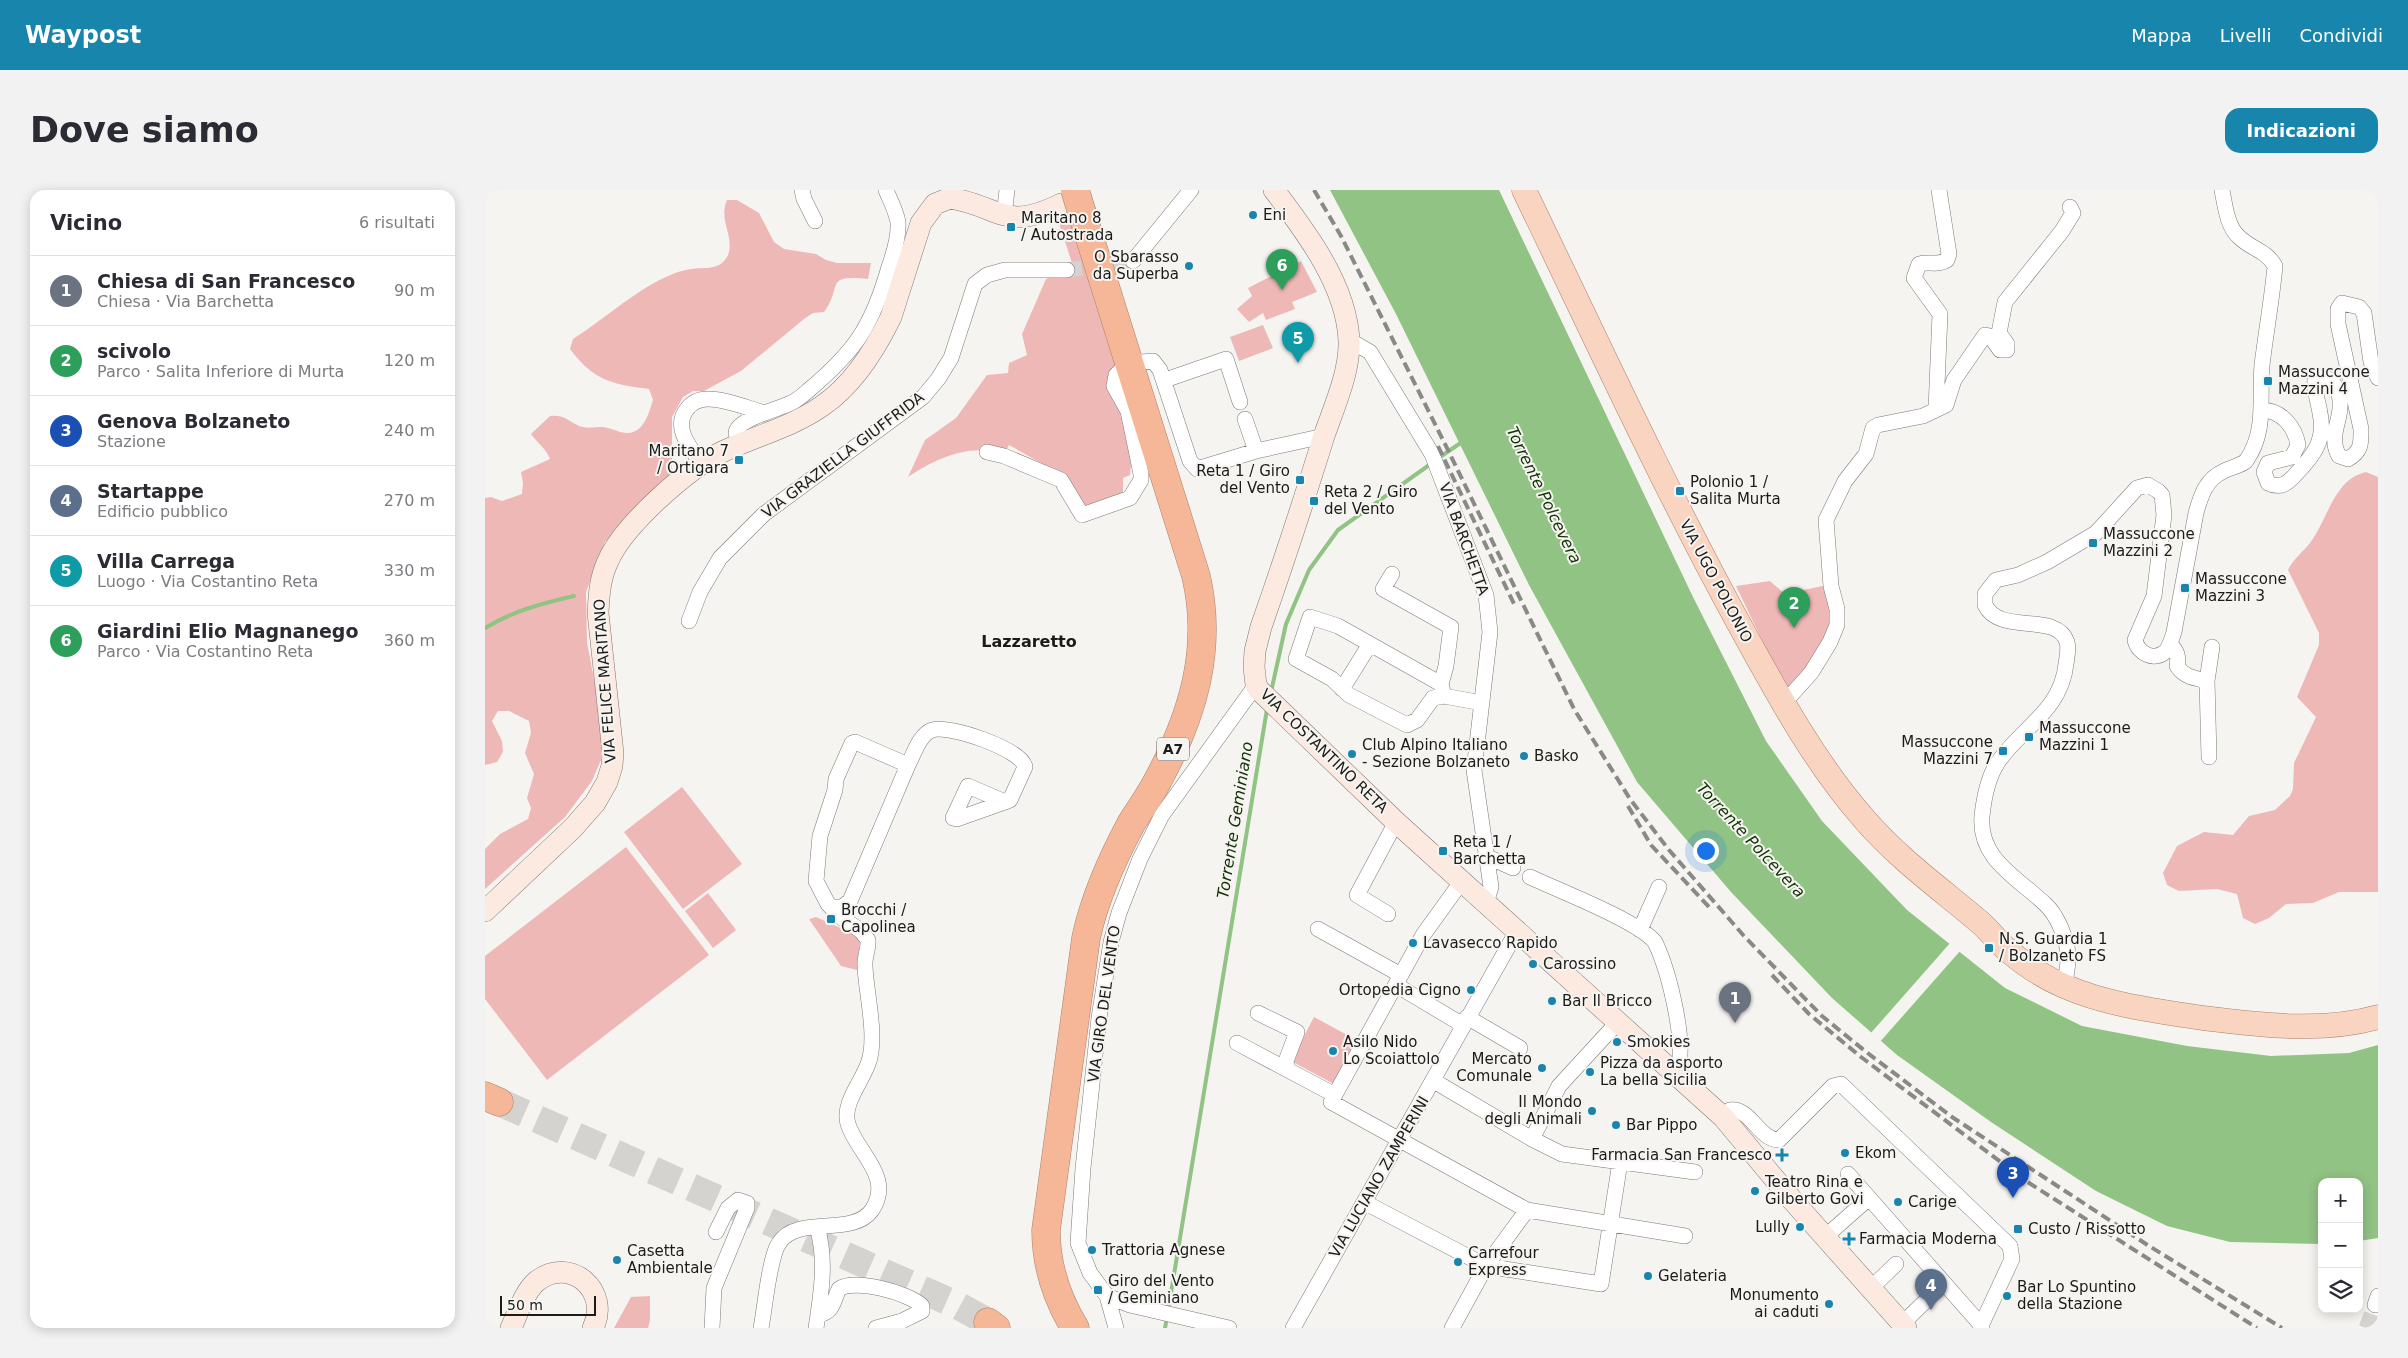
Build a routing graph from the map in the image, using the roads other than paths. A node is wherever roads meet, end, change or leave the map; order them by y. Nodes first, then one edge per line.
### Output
1 (802, 190) edge
2 (886, 190) edge
3 (1007, 190) edge
4 (1191, 190) edge
5 (1274, 190) edge
6 (1524, 190) edge
7 (1939, 190) edge
8 (2222, 190) edge
9 (1073, 202) edge
10 (2070, 207) dead end
11 (1004, 216) junction
12 (815, 221) dead end
13 (1133, 261) tunnel mouth
14 (1067, 270) tunnel mouth
15 (1349, 340) junction
16 (1142, 362) dead end
17 (1120, 371) dead end
18 (2378, 378) edge
19 (1165, 380) junction
20 (1240, 402) dead end
21 (1936, 409) junction
22 (2263, 410) junction
23 (765, 413) junction
24 (1245, 419) dead end
25 (1324, 436) junction
26 (739, 444) junction
27 (1256, 451) junction
28 (987, 452) dead end
29 (702, 464) junction
30 (1392, 574) dead end
31 (689, 621) dead end
32 (1370, 644) junction
33 (2170, 644) junction
34 (2212, 647) dead end
35 (2207, 681) junction
36 (1258, 687) junction
37 (1343, 689) junction
38 (1443, 690) junction
39 (1483, 703) junction
40 (1783, 704) junction
41 (2209, 757) dead end
42 (908, 765) junction
43 (1839, 769) dead end
44 (1005, 802) dead end
45 (1864, 819) junction
46 (1396, 822) junction
47 (1488, 857) junction
48 (1513, 868) dead end
49 (1530, 877) dead end
50 (1462, 881) junction
51 (1659, 887) dead end
52 (1485, 903) junction
53 (832, 907) junction
54 (485, 911) edge
55 (1389, 914) dead end
56 (1318, 929) dead end
57 (1640, 930) junction
58 (1517, 931) junction
59 (1398, 980) junction
60 (2064, 986) junction
61 (1258, 1013) dead end
62 (2378, 1017) edge
63 (1465, 1021) junction
64 (1617, 1023) junction
65 (1237, 1043) dead end
66 (1520, 1048) dead end
67 (1287, 1069) junction
68 (1676, 1075) junction
69 (1434, 1081) junction
70 (1335, 1095) junction
71 (1723, 1117) junction
72 (1532, 1139) junction
73 (1400, 1140) junction
74 (1620, 1162) junction
75 (1695, 1172) dead end
76 (1848, 1174) dead end
77 (1869, 1198) junction
78 (1364, 1202) junction
79 (1527, 1210) junction
80 (1611, 1224) junction
81 (817, 1227) junction
82 (716, 1232) dead end
83 (1685, 1236) dead end
84 (1825, 1237) junction
85 (1896, 1264) dead end
86 (1487, 1266) junction
87 (1944, 1283) junction
88 (1871, 1288) junction
89 (1107, 1296) junction
90 (817, 1322) edge
91 (1904, 1326) edge
92 (1981, 1327) edge
93 (511, 1328) edge
94 (593, 1328) edge
95 (712, 1328) edge
96 (761, 1328) edge
97 (876, 1328) edge
98 (1075, 1328) edge
99 (1116, 1328) edge
100 (1229, 1328) edge
101 (1293, 1328) edge
102 (1452, 1328) edge

1 - 12 street
2 - 23 street
3 - 11 street
4 - 13 street
5 - 15 main road, VIA COSTANTINO RETA
6 - 40 main road, VIA UGO POLONIO
7 - 21 street
8 - 22 street
9 - 11 main road, VIA FELICE MARITANO
9 - 98 highway, A7
10 - 21 street
11 - 26 main road, VIA FELICE MARITANO
14 - 31 street, VIA GRAZIELLA GIUFFRIDA
15 - 25 main road, VIA COSTANTINO RETA
15 - 39 street, VIA BARCHETTA
16 - 19 street
17 - 28 street
18 - 22 street
19 - 20 street
19 - 27 street
21 - 40 street
22 - 33 street
23 - 26 street
23 - 29 street
24 - 27 street
25 - 27 street
25 - 36 main road, VIA COSTANTINO RETA
26 - 29 main road, VIA FELICE MARITANO
29 - 54 main road, VIA FELICE MARITANO
30 - 38 street
32 - 37 street
32 - 37 street
32 - 38 street
33 - 35 street
33 - 60 street
34 - 35 street
35 - 41 street
36 - 46 main road, VIA COSTANTINO RETA
36 - 89 street, VIA GIRO DEL VENTO
37 - 38 street
38 - 39 street
39 - 47 street, VIA BARCHETTA
40 - 45 main road, VIA UGO POLONIO
42 - 44 street
42 - 53 street
42 - 53 street
43 - 45 street
45 - 60 main road, VIA UGO POLONIO
46 - 50 main road, VIA COSTANTINO RETA
46 - 55 street
47 - 48 street
47 - 52 street, VIA BARCHETTA
49 - 57 street
50 - 52 main road, VIA COSTANTINO RETA
50 - 59 street
51 - 57 street
52 - 58 main road, VIA COSTANTINO RETA
53 - 81 street
56 - 59 street
57 - 68 street
58 - 63 street, VIA LUCIANO ZAMPERINI
58 - 64 main road, VIA COSTANTINO RETA
59 - 63 street
59 - 70 street
60 - 62 main road, VIA UGO POLONIO
61 - 67 street
63 - 66 street
63 - 69 street, VIA LUCIANO ZAMPERINI
64 - 68 main road, VIA COSTANTINO RETA
64 - 72 street
65 - 67 street
67 - 70 street
68 - 71 main road, VIA COSTANTINO RETA
69 - 72 street
69 - 73 street, VIA LUCIANO ZAMPERINI
70 - 73 street
71 - 84 main road, VIA COSTANTINO RETA
71 - 92 street
72 - 74 street
73 - 78 street, VIA LUCIANO ZAMPERINI
73 - 79 street
74 - 75 street
74 - 80 street
76 - 77 street
77 - 84 street
77 - 87 street
78 - 86 street
78 - 101 street, VIA LUCIANO ZAMPERINI
79 - 80 street
79 - 86 street
80 - 83 street
80 - 86 street
81 - 90 street
81 - 96 street
82 - 95 street
84 - 88 main road, VIA COSTANTINO RETA
85 - 88 street
86 - 102 street
87 - 91 street
87 - 92 street
88 - 91 main road, VIA COSTANTINO RETA
89 - 99 street, VIA GIRO DEL VENTO
89 - 100 street
90 - 97 street
93 - 94 main road

